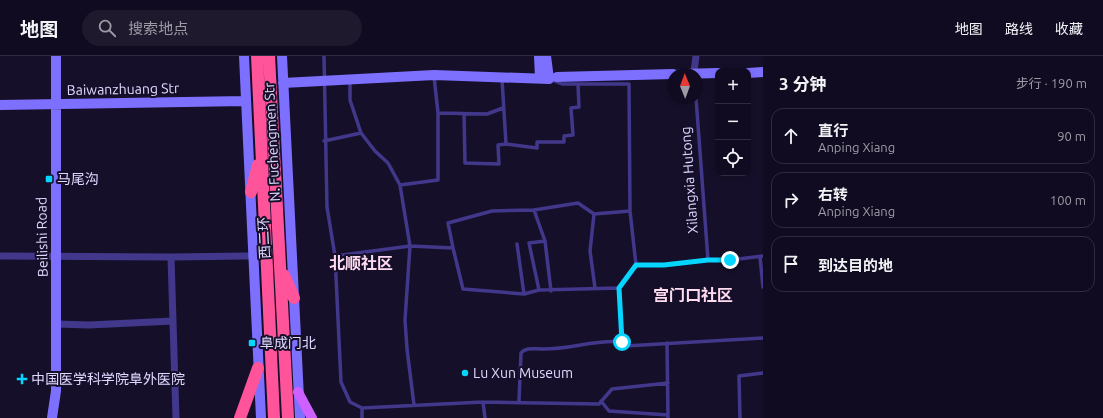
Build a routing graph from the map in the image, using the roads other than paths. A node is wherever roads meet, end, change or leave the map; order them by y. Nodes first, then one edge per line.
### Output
1 (56, 56) edge
2 (244, 56) edge
3 (257, 56) edge
4 (269, 56) edge
5 (282, 56) edge
6 (324, 56) edge
7 (539, 56) edge
8 (546, 56) edge
9 (696, 56) edge
10 (694, 68) edge
11 (763, 72) edge
12 (703, 73) edge
13 (715, 73) edge
14 (751, 73) edge
15 (667, 74) edge
16 (434, 75) junction
17 (502, 76) junction
18 (549, 78) junction
19 (350, 79) junction
20 (324, 81) junction
21 (283, 84) junction
22 (578, 85) junction
23 (246, 100) junction
24 (55, 104) junction
25 (696, 104) edge
26 (0, 105) edge
27 (503, 108) junction
28 (438, 114) junction
29 (464, 114) junction
30 (362, 133) junction
31 (324, 141) junction
32 (506, 144) junction
33 (261, 154) junction
34 (400, 185) junction
35 (251, 192) junction
36 (534, 210) junction
37 (630, 210) junction
38 (594, 214) junction
39 (544, 241) junction
40 (516, 244) dead end
41 (410, 246) junction
42 (453, 248) junction
43 (56, 255) junction
44 (0, 256) edge
45 (247, 256) dead end
46 (334, 256) junction
47 (171, 257) junction
48 (761, 257) edge
49 (708, 260) junction
50 (636, 265) junction
51 (281, 268) junction
52 (763, 287) edge
53 (595, 288) junction
54 (619, 288) junction
55 (539, 290) junction
56 (550, 291) junction
57 (524, 294) junction
58 (294, 298) junction
59 (172, 321) junction
60 (56, 324) junction
61 (763, 338) edge
62 (622, 342) junction
63 (667, 343) junction
64 (258, 368) junction
65 (763, 373) edge
66 (668, 383) junction
67 (298, 392) junction
68 (519, 401) junction
69 (601, 401) junction
70 (484, 402) junction
71 (414, 405) junction
72 (362, 408) junction
73 (668, 416) edge
74 (52, 418) edge
75 (176, 418) edge
76 (240, 418) edge
77 (261, 418) edge
78 (274, 418) edge
79 (288, 418) edge
80 (300, 418) edge
81 (312, 418) edge
82 (362, 418) edge
83 (485, 418) edge
84 (740, 418) edge

1 - 24 street, Beilishi Road
2 - 23 street, N. Fuchengmen Str
3 - 33 highway, 西二环
4 - 51 highway, 西二环
5 - 21 street, N. Fuchengmen Str
6 - 20 lane
7 - 18 street
8 - 18 street
9 - 10 street
11 - 14 street
12 - 13 street
15 - 18 street
16 - 17 street
16 - 19 street
16 - 28 lane
17 - 18 street
17 - 27 lane
18 - 22 lane
19 - 20 street
19 - 30 lane
20 - 21 street
20 - 31 lane
21 - 58 street, N. Fuchengmen Str
22 - 32 lane
22 - 37 lane
23 - 24 street, Baiwanzhuang Str
23 - 35 street, N. Fuchengmen Str
24 - 26 street, Baiwanzhuang Str
24 - 43 street, Beilishi Road
25 - 49 lane, Xilangxia Hutong
27 - 29 lane
27 - 32 lane
28 - 29 lane
28 - 34 lane
29 - 32 lane
30 - 31 lane
30 - 34 lane
31 - 46 lane
33 - 35 highway
33 - 78 highway, 西二环
34 - 41 lane
35 - 64 street, N. Fuchengmen Str
36 - 38 lane
36 - 39 lane
36 - 42 lane
37 - 38 lane
37 - 50 lane
38 - 53 lane
39 - 55 lane
39 - 56 lane
40 - 57 lane
41 - 42 lane
41 - 46 lane
41 - 71 lane
42 - 57 lane
43 - 44 street
43 - 47 street
43 - 60 street, Beilishi Road
45 - 47 street
46 - 72 lane
47 - 59 street
48 - 49 lane
48 - 52 lane
49 - 50 lane
50 - 54 lane
51 - 58 highway
51 - 79 highway, 西二环
53 - 54 lane
53 - 56 lane
54 - 62 lane
55 - 56 lane
55 - 57 lane
58 - 67 street, N. Fuchengmen Str
59 - 60 street
59 - 75 street
60 - 74 street, Beilishi Road
61 - 63 lane
62 - 63 lane
62 - 68 lane
63 - 66 lane
64 - 76 highway
64 - 77 street, N. Fuchengmen Str
65 - 84 lane
66 - 69 lane
66 - 73 lane
67 - 80 street, N. Fuchengmen Str
67 - 81 main road
68 - 69 lane
68 - 70 lane
69 - 73 lane
70 - 71 lane
70 - 83 lane
71 - 72 lane
72 - 82 lane

